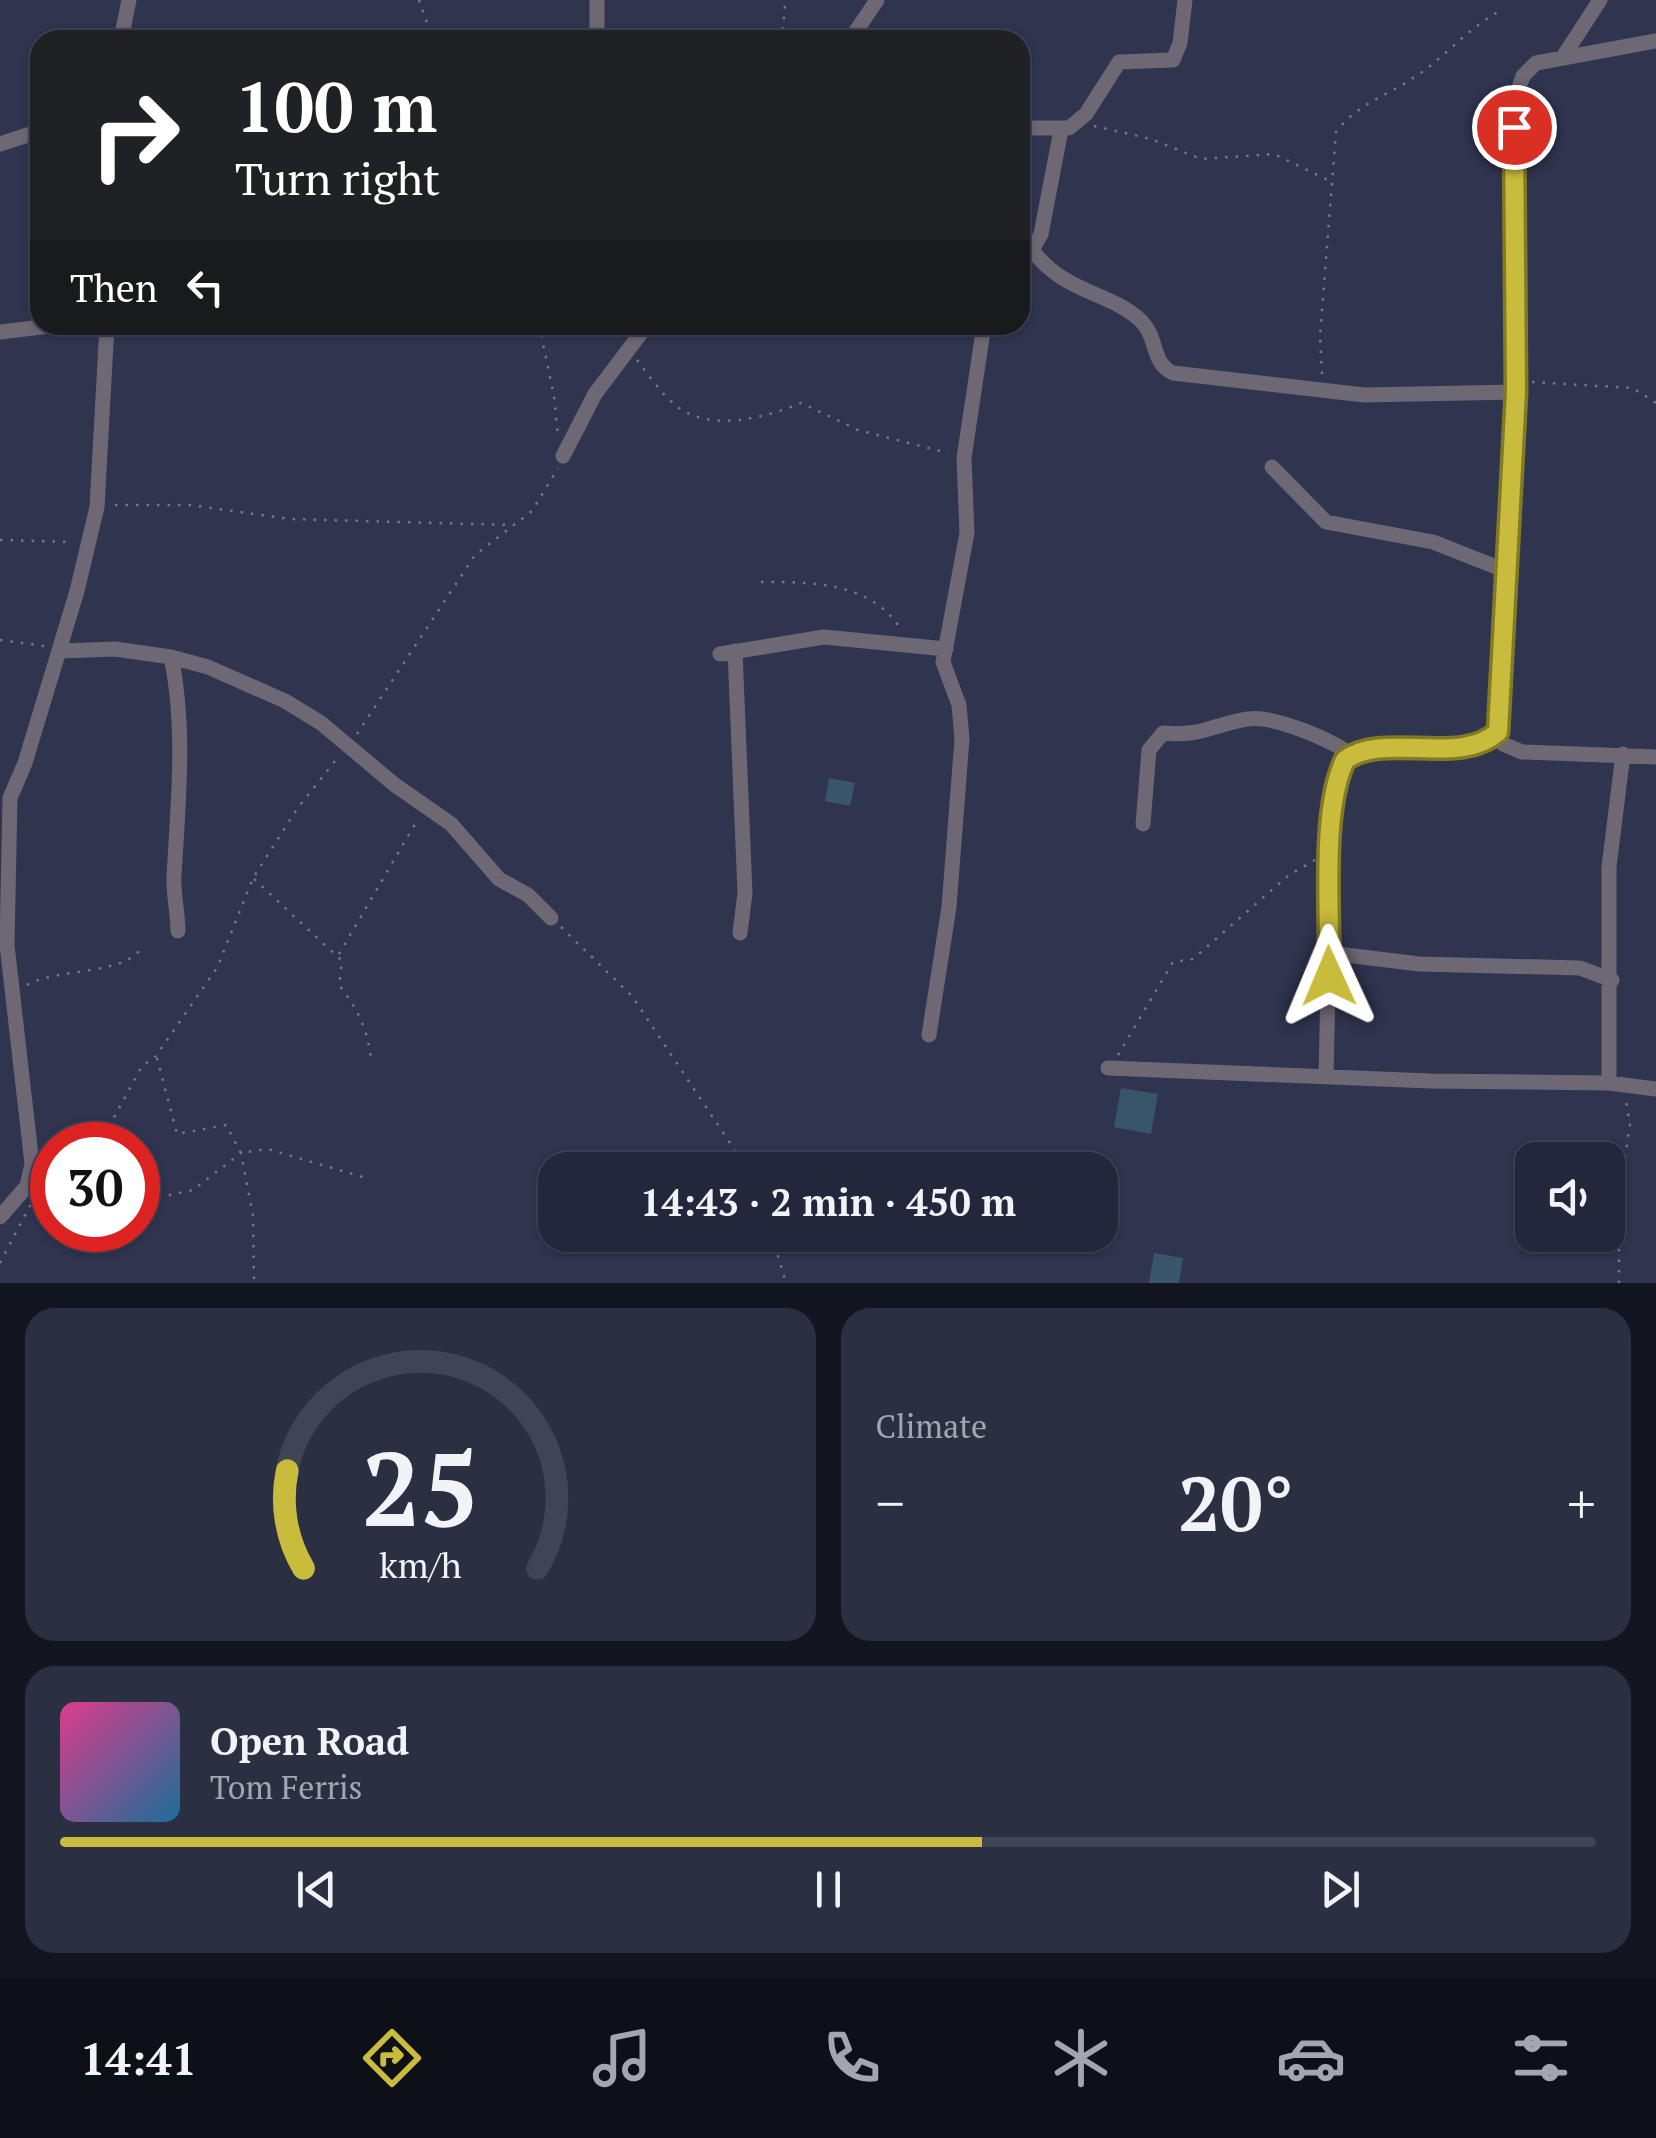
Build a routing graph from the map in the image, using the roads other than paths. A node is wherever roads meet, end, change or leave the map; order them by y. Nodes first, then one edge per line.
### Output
1 (129, 0) edge
2 (598, 0) edge
3 (877, 0) edge
4 (1186, 0) edge
5 (1600, 0) edge
6 (123, 30) edge
7 (597, 30) edge
8 (857, 30) edge
9 (1656, 41) edge
10 (1563, 57) junction
11 (1030, 128) edge
12 (1061, 130) junction
13 (30, 134) edge
14 (0, 144) edge
15 (1030, 248) edge
16 (1030, 256) edge
17 (30, 328) edge
18 (0, 332) edge
19 (106, 335) edge
20 (639, 335) edge
21 (982, 335) edge
22 (1516, 392) junction
23 (563, 456) road end
24 (1272, 467) dead end
25 (1508, 572) junction
26 (946, 649) junction
27 (60, 651) junction
28 (171, 656) junction
29 (1498, 732) junction
30 (1622, 754) junction
31 (1351, 756) junction
32 (1656, 758) edge
33 (5, 800) edge
34 (1144, 824) dead end
35 (551, 918) road end
36 (178, 931) dead end
37 (740, 934) dead end
38 (1330, 953) junction
39 (1612, 980) junction
40 (929, 1035) dead end
41 (18, 1060) junction
42 (0, 1064) edge
43 (1108, 1068) road end
44 (1326, 1077) junction
45 (1615, 1084) junction
46 (1656, 1088) edge
47 (0, 1217) edge

1 - 6 street
2 - 7 street
3 - 8 street
4 - 12 street
5 - 10 street
9 - 10 street
10 - 22 street
11 - 12 street
12 - 15 street
13 - 14 street
16 - 22 street
17 - 18 street
19 - 27 street
20 - 23 street
21 - 26 street
22 - 25 street
24 - 25 street
25 - 29 street
26 - 37 street
26 - 40 street
27 - 28 street
27 - 33 street
28 - 35 street
28 - 36 street
29 - 30 street
29 - 31 street
30 - 32 street
30 - 39 street
31 - 34 street
31 - 38 street
33 - 41 street
38 - 39 street
38 - 44 street
39 - 45 street
41 - 42 street
41 - 47 street
43 - 44 street
44 - 45 street
45 - 46 street

